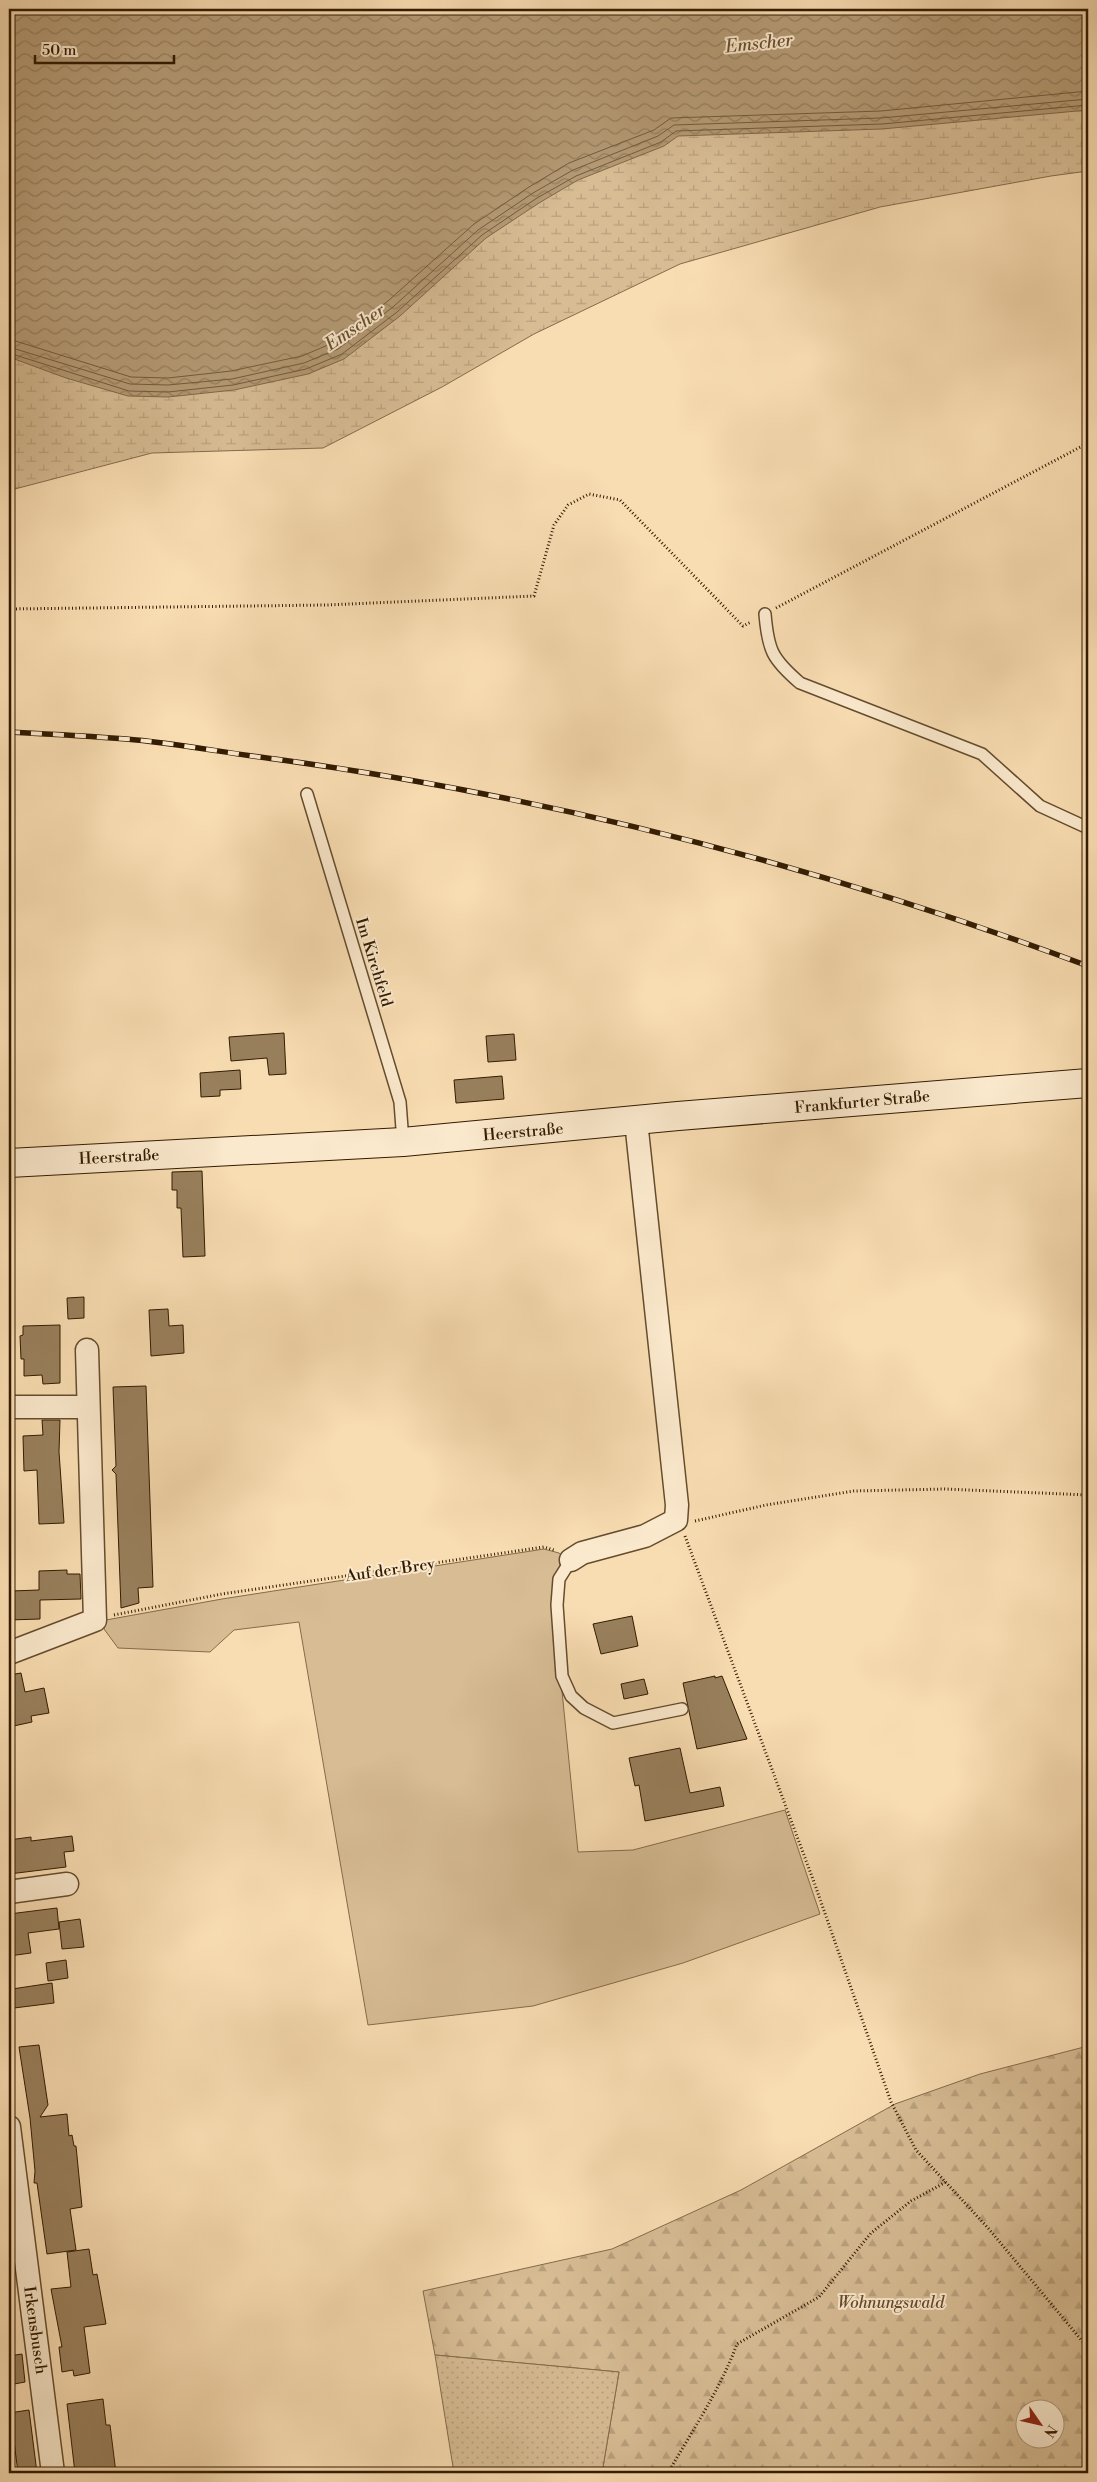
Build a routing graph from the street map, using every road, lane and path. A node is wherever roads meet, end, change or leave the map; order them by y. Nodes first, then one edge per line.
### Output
1 (1088, 442) edge
2 (9, 609) edge
3 (765, 614) junction
4 (307, 794) dead end
5 (1088, 828) edge
6 (1088, 1083) edge
7 (636, 1121) junction
8 (403, 1142) junction
9 (9, 1163) edge
10 (87, 1350) dead end
11 (9, 1407) edge
12 (88, 1407) junction
13 (1088, 1495) edge
14 (676, 1520) junction
15 (571, 1560) junction
16 (94, 1620) junction
17 (9, 1653) edge
18 (682, 1709) dead end
19 (67, 1884) dead end
20 (9, 1892) edge
21 (9, 2127) edge
22 (946, 2182) junction
23 (1088, 2348) edge
24 (53, 2473) edge
25 (668, 2473) edge

1 - 3 path
2 - 3 path
3 - 5 lane
4 - 8 lane, Im Kirchfeld
6 - 7 main road, Frankfurter Straße
7 - 8 main road, Heerstraße
7 - 14 street
8 - 9 main road, Heerstraße
10 - 12 street
11 - 12 street
12 - 16 street
13 - 14 path
14 - 15 street
14 - 22 path
15 - 16 path, Auf der Brey
15 - 18 lane
16 - 17 street
19 - 20 street
21 - 24 street, Irkensbusch
22 - 23 path
22 - 25 path

